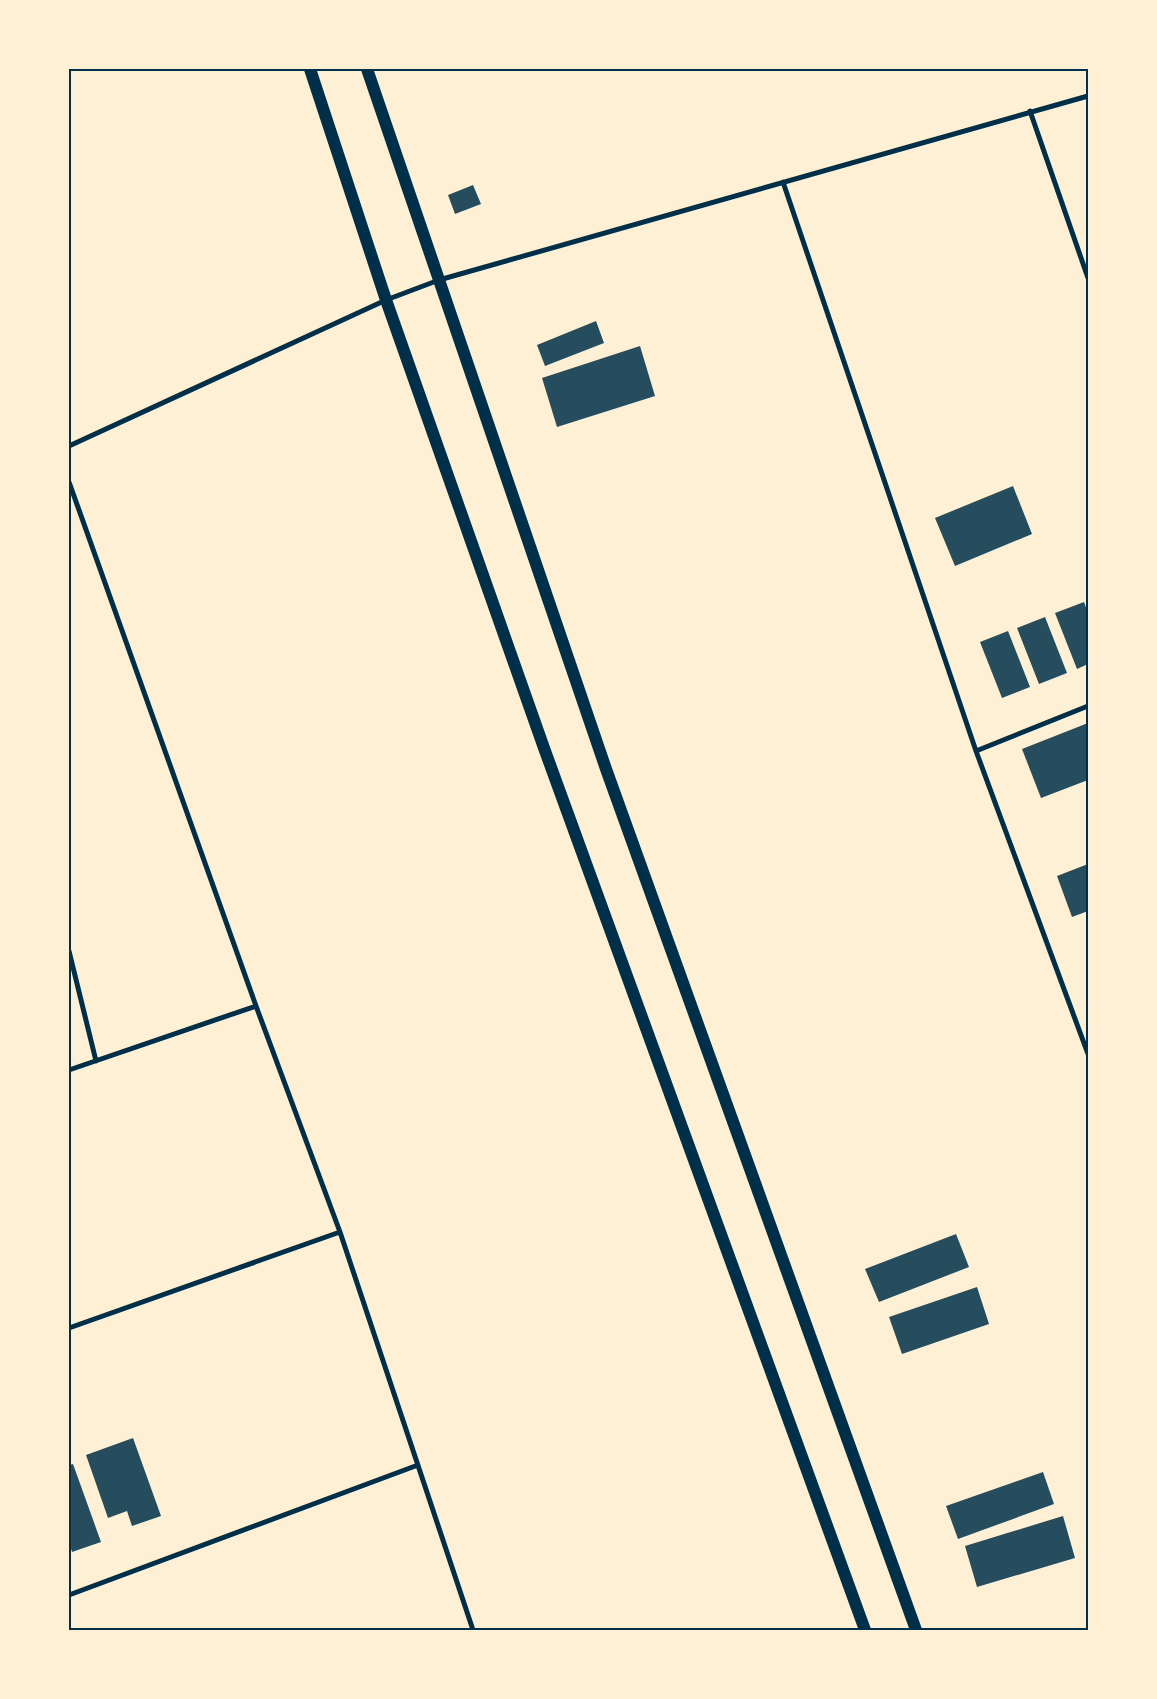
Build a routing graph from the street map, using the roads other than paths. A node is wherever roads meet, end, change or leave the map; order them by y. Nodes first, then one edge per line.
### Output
1 (310, 69) edge
2 (368, 69) edge
3 (1088, 96) edge
4 (1030, 111) junction
5 (783, 182) junction
6 (1088, 278) edge
7 (439, 280) junction
8 (386, 300) junction
9 (69, 446) edge
10 (69, 482) edge
11 (1088, 706) edge
12 (976, 751) junction
13 (69, 951) edge
14 (256, 1006) junction
15 (1088, 1054) edge
16 (96, 1061) junction
17 (69, 1070) edge
18 (340, 1232) junction
19 (69, 1328) edge
20 (418, 1465) junction
21 (69, 1595) edge
22 (473, 1630) edge
23 (865, 1630) edge
24 (916, 1630) edge

1 - 8 main road
2 - 7 main road
3 - 4 street
4 - 5 street
4 - 6 street
5 - 7 street
5 - 12 street
7 - 8 street
7 - 24 main road
8 - 9 street
8 - 23 main road
10 - 14 street
11 - 12 street
12 - 15 street
13 - 16 street
14 - 16 street
14 - 18 street
16 - 17 street
18 - 19 street
18 - 20 street
20 - 21 street
20 - 22 street

